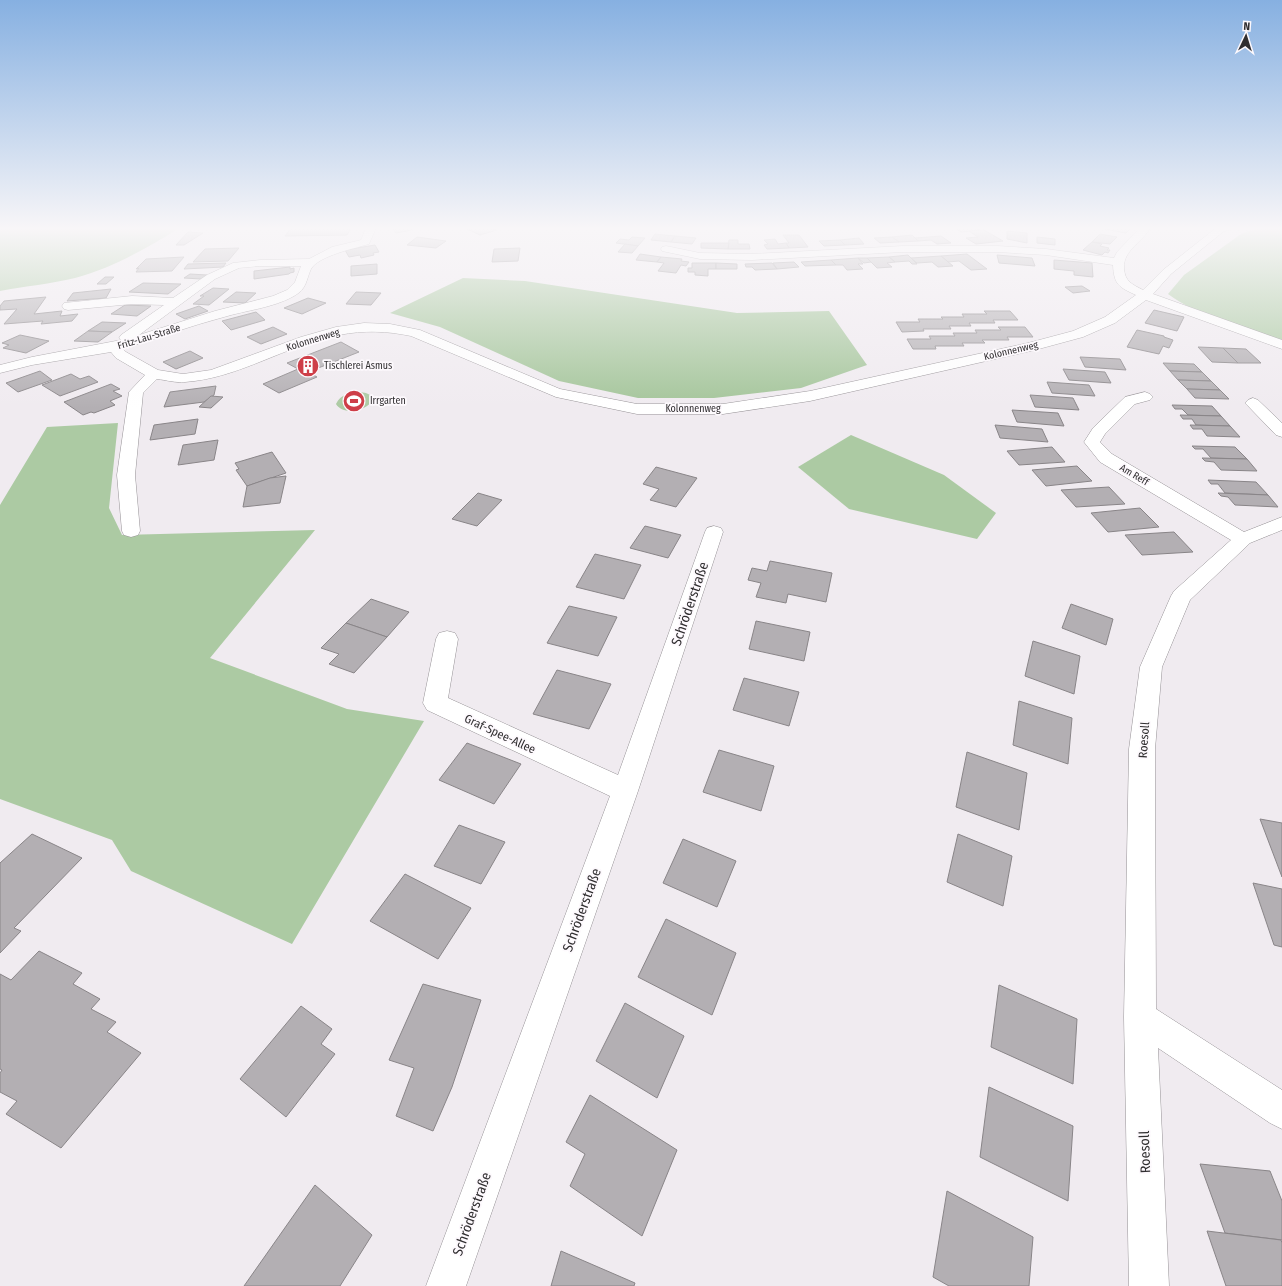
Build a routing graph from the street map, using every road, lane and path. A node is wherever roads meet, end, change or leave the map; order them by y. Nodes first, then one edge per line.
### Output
1 (196, 288) edge
2 (295, 288) edge
3 (1131, 288) edge
4 (1151, 288) edge
5 (1145, 295) junction
6 (176, 302) junction
7 (68, 306) dead end
8 (1282, 345) edge
9 (114, 347) junction
10 (0, 369) edge
11 (154, 374) junction
12 (1145, 397) dead end
13 (1253, 403) dead end
14 (1282, 432) edge
15 (1282, 523) edge
16 (131, 531) dead end
17 (714, 532) dead end
18 (1243, 539) junction
19 (447, 639) dead end
20 (625, 791) junction
21 (1140, 1017) junction
22 (1282, 1111) edge
23 (446, 1286) edge
24 (1149, 1286) edge

1 - 6 street
2 - 9 street, Fritz-Lau-Straße
3 - 5 street
4 - 5 street, Kolonnenweg
5 - 8 street
5 - 11 street, Kolonnenweg
6 - 7 street
6 - 9 street
9 - 10 street, Fritz-Lau-Straße
9 - 11 street, Kolonnenweg
11 - 16 street
12 - 18 street, Am Reff
13 - 14 street
15 - 18 street, Roesoll
17 - 20 street, Schröderstraße
18 - 21 street, Roesoll
19 - 20 street, Graf-Spee-Allee
20 - 23 street, Schröderstraße
21 - 22 street
21 - 24 street, Roesoll

